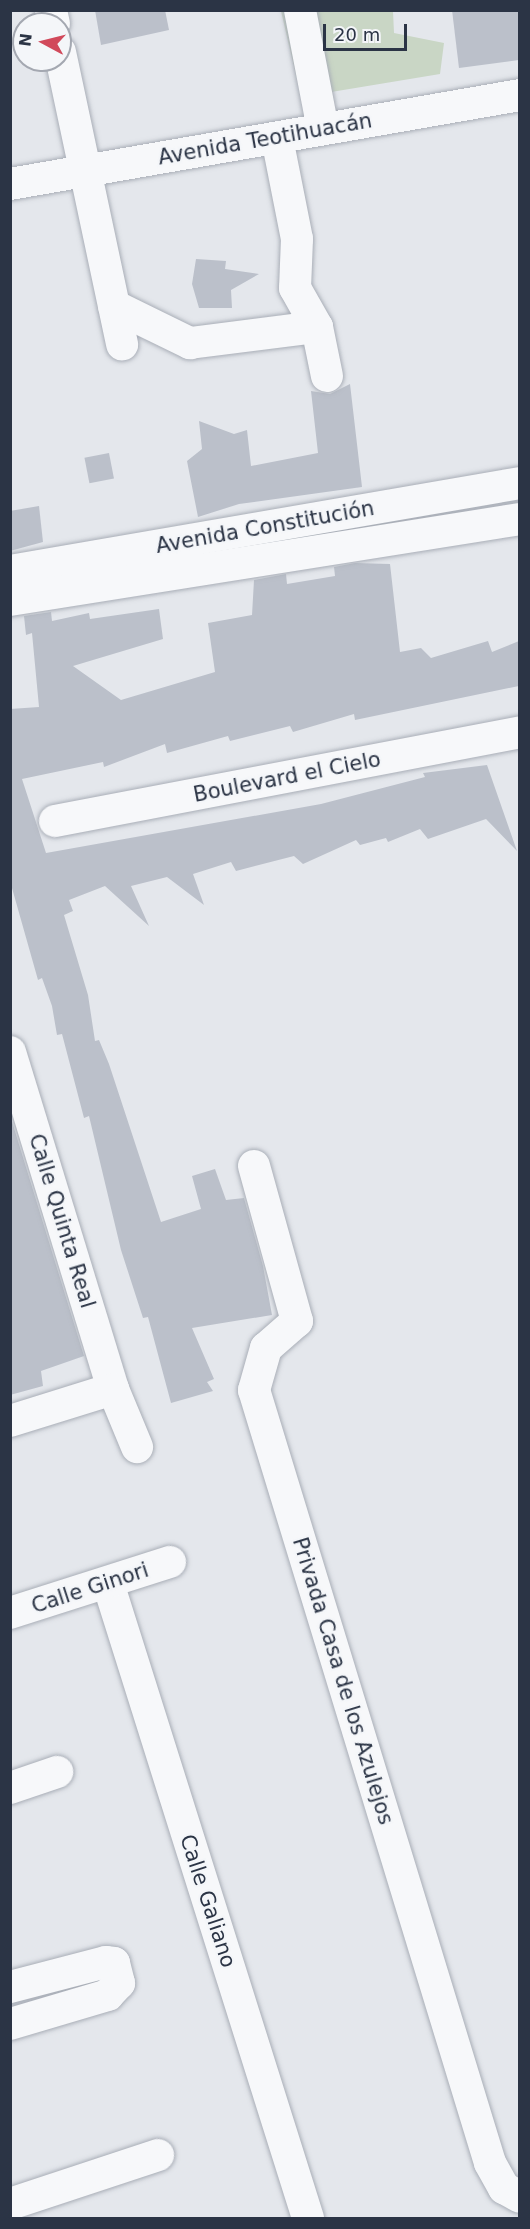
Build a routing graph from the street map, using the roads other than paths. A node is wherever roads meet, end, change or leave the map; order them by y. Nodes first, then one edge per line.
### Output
1 (300, 10) edge
2 (64, 72) edge
3 (519, 95) edge
4 (323, 129) junction
5 (277, 138) junction
6 (86, 170) junction
7 (10, 184) edge
8 (114, 306) junction
9 (317, 327) junction
10 (122, 344) dead end
11 (327, 376) dead end
12 (519, 483) edge
13 (519, 519) edge
14 (10, 571) edge
15 (10, 600) edge
16 (519, 732) edge
17 (55, 821) dead end
18 (10, 1052) edge
19 (254, 1166) dead end
20 (113, 1389) junction
21 (10, 1421) edge
22 (137, 1447) dead end
23 (170, 1562) dead end
24 (108, 1583) junction
25 (10, 1613) edge
26 (57, 1772) dead end
27 (10, 1788) edge
28 (10, 1988) edge
29 (10, 2024) edge
30 (158, 2155) dead end
31 (519, 2197) edge
32 (10, 2204) edge
33 (308, 2218) edge

1 - 4 street
2 - 6 street
3 - 4 street, Avenida Teotihuacán
4 - 5 street, Avenida Teotihuacán
5 - 6 street, Avenida Teotihuacán
5 - 9 street
6 - 7 street, Avenida Teotihuacán
6 - 8 street
8 - 9 street
8 - 10 street
9 - 11 street
12 - 14 street, Avenida Constitución
13 - 15 street, Avenida Constitución
16 - 17 street, Boulevard el Cielo
18 - 20 street, Calle Quinta Real
19 - 31 street, Privada Casa de los Azulejos
20 - 21 street
20 - 22 street, Calle Quinta Real
23 - 24 street, Calle Ginori
24 - 25 street, Calle Ginori
24 - 33 street, Calle Galiano
26 - 27 street
28 - 29 street
30 - 32 street

